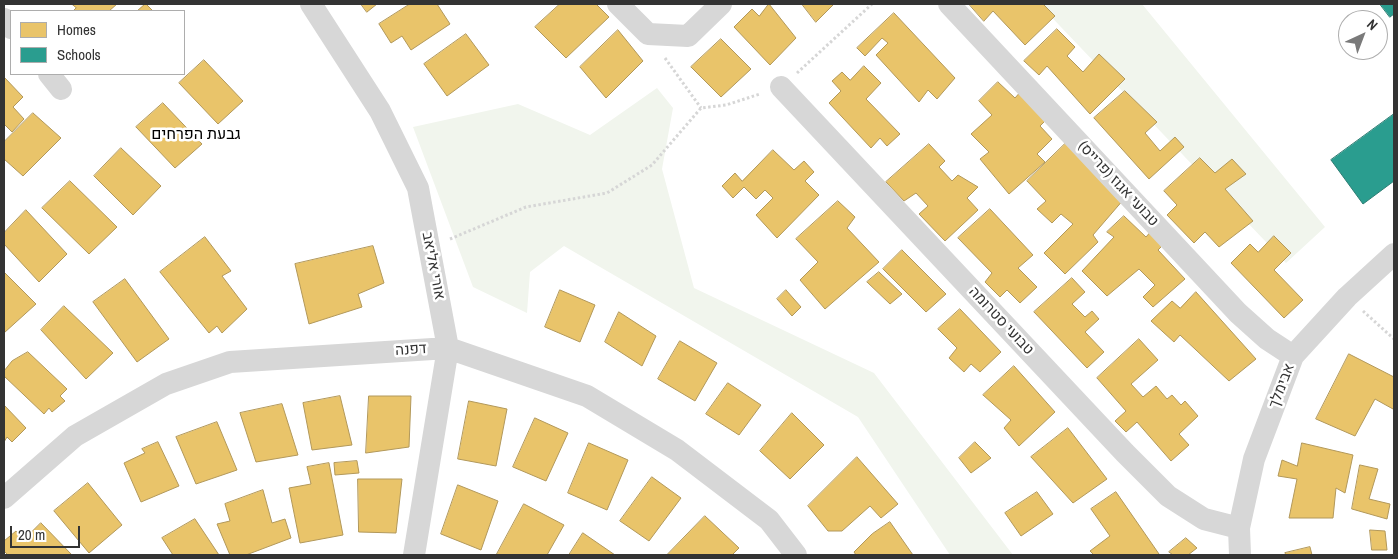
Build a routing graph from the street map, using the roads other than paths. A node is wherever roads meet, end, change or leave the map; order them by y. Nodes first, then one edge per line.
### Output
1 (311, 4) edge
2 (618, 4) edge
3 (721, 4) edge
4 (949, 4) edge
5 (781, 87) road end
6 (1394, 254) edge
7 (448, 348) junction
8 (1293, 356) junction
9 (4, 498) edge
10 (1238, 528) junction
11 (414, 555) edge
12 (796, 555) edge
13 (1240, 555) edge

1 - 7 street, אורי אליאב
2 - 3 street
4 - 8 street, טבועי אגוז (פרייס)
5 - 10 street, טבועי סטרומה
6 - 8 street, אבימלך
7 - 9 street, דפנה
7 - 11 street, אורי אליאב
7 - 12 street, דפנה
8 - 10 street, אבימלך
10 - 13 street, אבימלך

